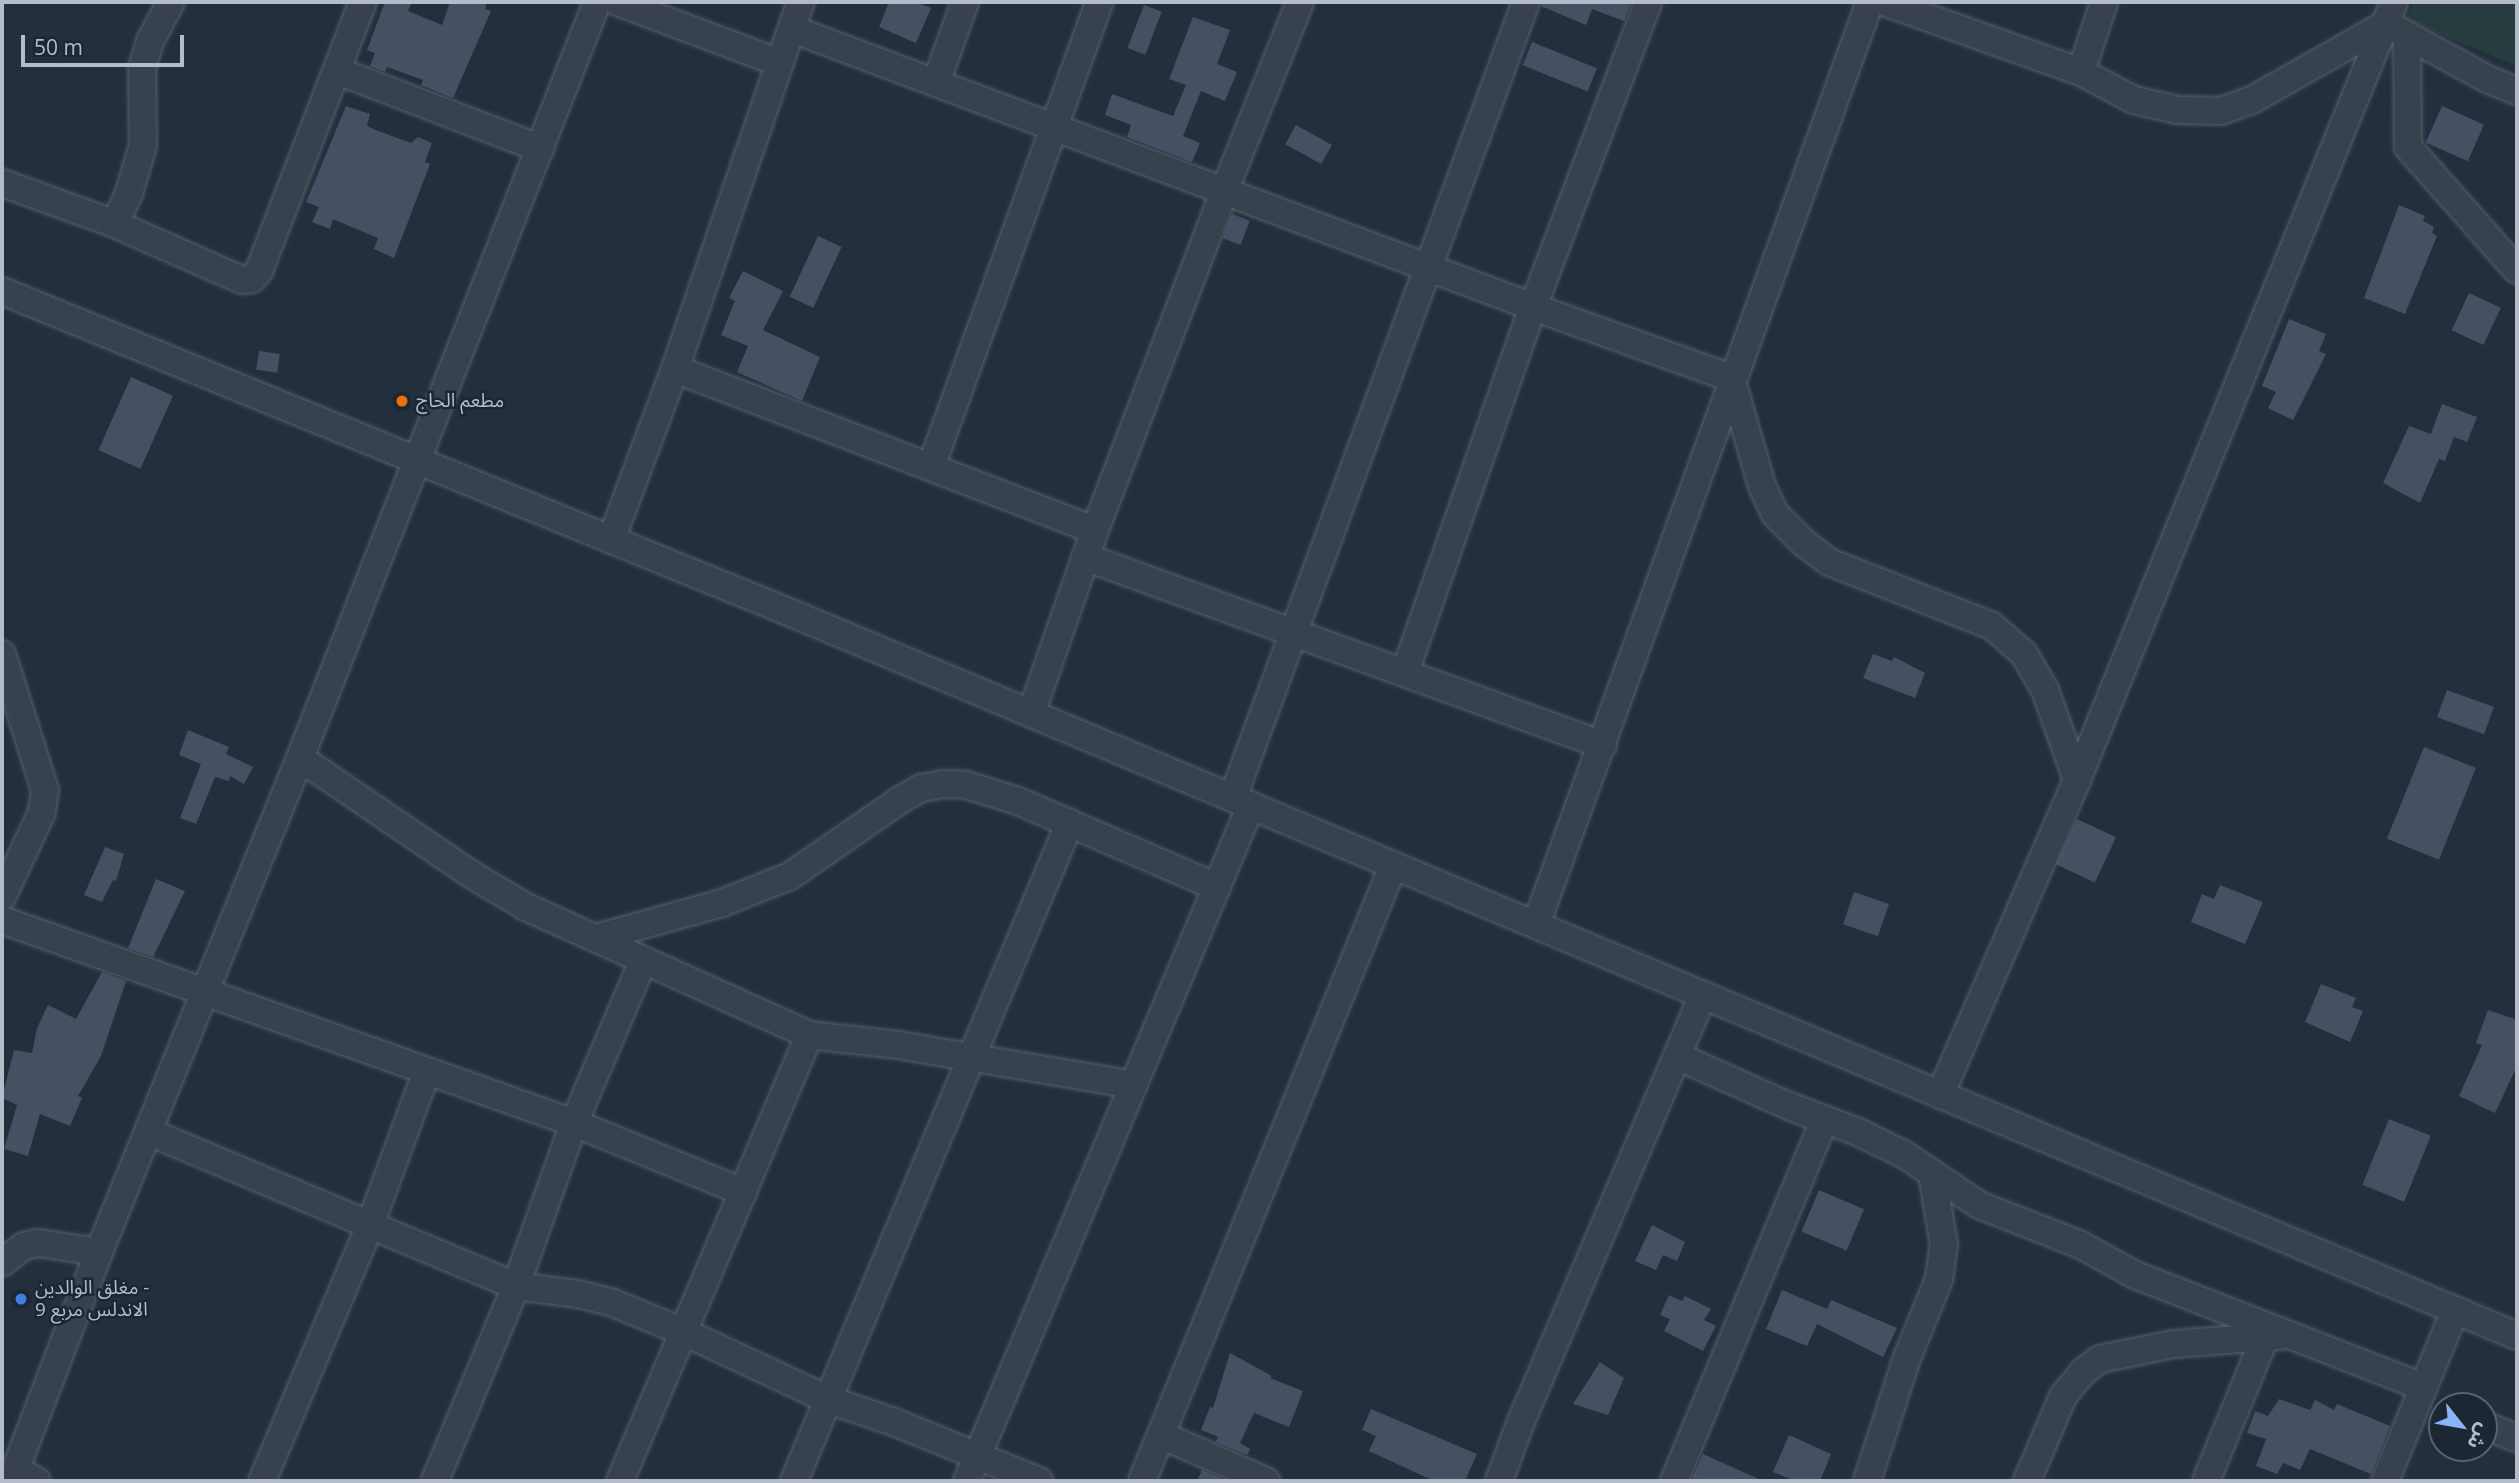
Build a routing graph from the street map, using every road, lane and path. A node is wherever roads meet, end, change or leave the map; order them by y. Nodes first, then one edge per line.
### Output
1 (171, 2) edge
2 (363, 2) edge
3 (597, 2) edge
4 (617, 2) edge
5 (802, 2) edge
6 (965, 2) edge
7 (1099, 2) edge
8 (1300, 2) edge
9 (1526, 2) edge
10 (1648, 2) edge
11 (1870, 2) edge
12 (1884, 2) edge
13 (2104, 2) edge
14 (2396, 21) edge
15 (792, 29) junction
16 (780, 63) junction
17 (338, 71) junction
18 (2081, 72) junction
19 (936, 83) junction
20 (2517, 92) edge
21 (1055, 125) junction
22 (541, 149) junction
23 (2, 183) edge
24 (1225, 189) junction
25 (115, 224) junction
26 (1427, 267) junction
27 (2517, 270) edge
28 (2, 291) edge
29 (1533, 307) junction
30 (676, 369) junction
31 (1731, 378) junction
32 (417, 463) junction
33 (931, 467) junction
34 (1095, 530) junction
35 (611, 540) junction
36 (1085, 557) junction
37 (1294, 632) junction
38 (2, 654) edge
39 (1405, 672) junction
40 (1031, 714) junction
41 (1602, 745) junction
42 (300, 758) junction
43 (2077, 780) junction
44 (1242, 801) junction
45 (1070, 822) junction
46 (1393, 866) junction
47 (1217, 887) junction
48 (2, 897) edge
49 (2, 920) edge
50 (1536, 925) junction
51 (596, 938) junction
52 (643, 961) junction
53 (206, 991) junction
54 (1703, 995) junction
55 (809, 1035) junction
56 (973, 1056) junction
57 (1677, 1056) junction
58 (427, 1071) junction
59 (1134, 1085) junction
60 (1940, 1095) junction
61 (1825, 1119) junction
62 (574, 1123) junction
63 (149, 1132) junction
64 (1932, 1173) junction
65 (743, 1192) junction
66 (370, 1225) junction
67 (99, 1252) junction
68 (2, 1263) edge
69 (516, 1286) junction
70 (2455, 1310) junction
71 (684, 1332) junction
72 (2278, 1336) junction
73 (2517, 1336) edge
74 (2430, 1392) edge
75 (2428, 1398) edge
76 (829, 1400) junction
77 (2498, 1431) edge
78 (1161, 1435) junction
79 (2517, 1438) edge
80 (972, 1470) edge
81 (21, 1477) edge
82 (262, 1481) edge
83 (435, 1481) edge
84 (620, 1481) edge
85 (794, 1481) edge
86 (1040, 1481) edge
87 (1142, 1481) edge
88 (1266, 1481) edge
89 (1499, 1481) edge
90 (1674, 1481) edge
91 (1867, 1481) edge
92 (2027, 1481) edge
93 (2206, 1481) edge
94 (2385, 1481) edge

1 - 25 street
2 - 17 street
3 - 22 street
4 - 16 street
5 - 15 street
6 - 19 street
7 - 21 street
8 - 24 street
9 - 26 street
10 - 29 street
11 - 31 street
12 - 18 street
13 - 18 street
14 - 18 street
14 - 20 street
14 - 27 street
14 - 43 street
15 - 16 street
15 - 19 street
16 - 30 street
17 - 22 street
17 - 25 street
19 - 21 street
21 - 24 street
21 - 33 street
22 - 32 street
23 - 25 street
24 - 26 street
24 - 34 street
26 - 29 street
26 - 37 street
28 - 32 street
29 - 31 street
29 - 39 street
30 - 33 street
30 - 35 street
31 - 41 street
31 - 43 street
32 - 35 street
32 - 42 street
33 - 34 street
34 - 36 street
35 - 40 street
36 - 37 street
36 - 40 street
37 - 39 street
37 - 44 street
38 - 48 street
39 - 41 street
40 - 44 street
41 - 50 street
42 - 51 street
42 - 53 street
43 - 60 street
44 - 46 street
44 - 47 street
45 - 47 street
45 - 51 street
45 - 56 street
46 - 50 street
46 - 78 street
47 - 59 street
49 - 53 street
50 - 54 street
51 - 52 street
52 - 55 street
52 - 62 street
53 - 58 street
53 - 63 street
54 - 57 street
54 - 60 street
55 - 56 street
55 - 65 street
56 - 59 street
56 - 76 street
57 - 61 street
57 - 89 street
58 - 62 street
58 - 66 street
59 - 80 street
60 - 70 street
61 - 64 street
61 - 90 street
62 - 65 street
62 - 69 street
63 - 66 street
63 - 67 street
64 - 72 street
64 - 91 street
65 - 71 street
66 - 69 street
66 - 82 street
67 - 68 street
67 - 81 street
69 - 71 street
69 - 83 street
70 - 73 street
70 - 74 street
71 - 76 street
71 - 84 street
72 - 75 street
72 - 92 street
72 - 93 street
75 - 94 street
76 - 80 street
76 - 85 street
77 - 79 street
78 - 87 street
78 - 88 street
80 - 86 street

